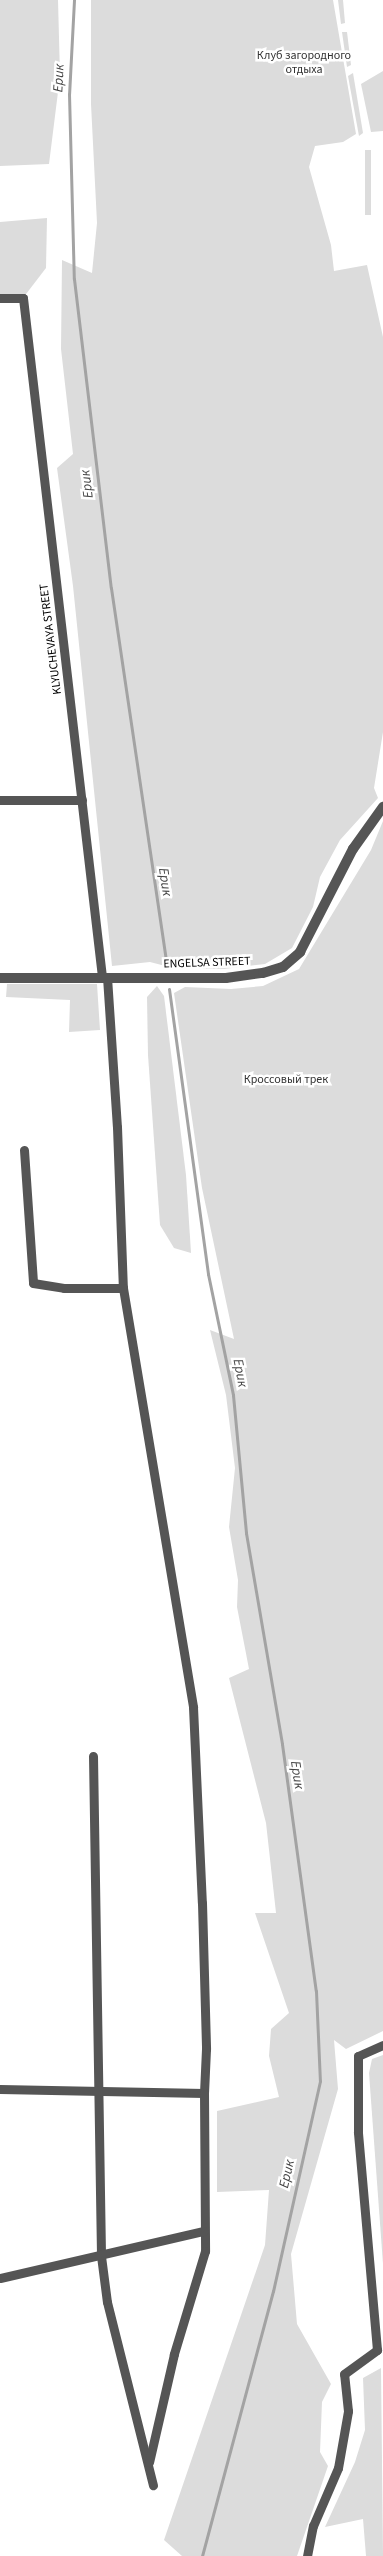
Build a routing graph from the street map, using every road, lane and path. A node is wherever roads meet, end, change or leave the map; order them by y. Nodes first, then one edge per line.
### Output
1 (0, 298) edge
2 (0, 800) edge
3 (82, 800) junction
4 (383, 807) edge
5 (104, 977) junction
6 (0, 978) edge
7 (24, 1150) dead end
8 (123, 1288) junction
9 (93, 1756) dead end
10 (383, 2045) edge
11 (0, 2089) edge
12 (99, 2091) junction
13 (204, 2093) junction
14 (204, 2231) junction
15 (101, 2256) junction
16 (0, 2278) edge
17 (380, 2352) edge
18 (148, 2464) junction
19 (153, 2485) dead end
20 (307, 2556) edge

1 - 3 street, KLYUCHEVAYA STREET
2 - 3 street
3 - 5 street, KLYUCHEVAYA STREET
4 - 5 street, ENGELSA STREET
5 - 6 street, ENGELSA STREET
5 - 8 street, KLYUCHEVAYA STREET
7 - 8 street
8 - 13 street, KLYUCHEVAYA STREET
9 - 12 street
10 - 17 street
11 - 12 street
12 - 13 street
12 - 15 street
13 - 14 street, KLYUCHEVAYA STREET
14 - 15 street
14 - 18 street, KLYUCHEVAYA STREET
15 - 16 street
15 - 18 street
17 - 20 street
18 - 19 street

